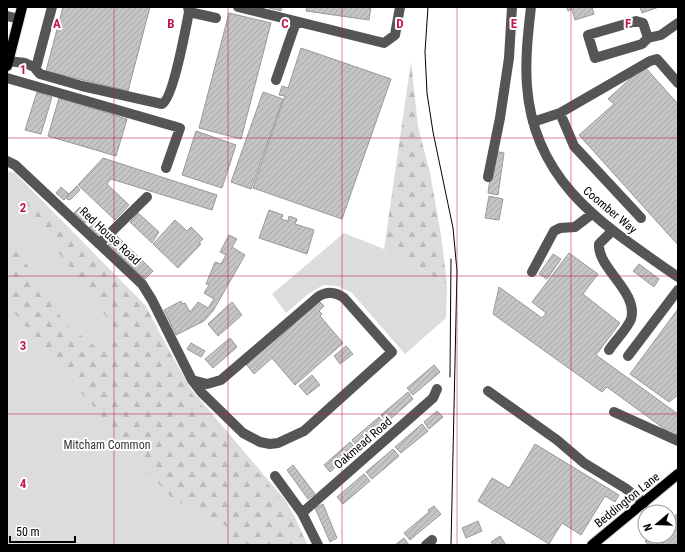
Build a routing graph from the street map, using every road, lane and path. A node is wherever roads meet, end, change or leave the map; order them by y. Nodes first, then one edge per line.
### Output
1 (22, 7) edge
2 (52, 7) edge
3 (238, 7) edge
4 (400, 7) edge
5 (512, 7) edge
6 (531, 7) edge
7 (188, 9) edge
8 (7, 16) edge
9 (216, 18) dead end
10 (20, 20) junction
11 (296, 22) junction
12 (678, 23) edge
13 (648, 38) junction
14 (8, 63) edge
15 (34, 67) junction
16 (7, 78) edge
17 (276, 80) dead end
18 (678, 83) edge
19 (560, 113) junction
20 (533, 122) junction
21 (7, 160) edge
22 (166, 168) dead end
23 (488, 177) dead end
24 (147, 197) dead end
25 (592, 214) junction
26 (641, 218) dead end
27 (612, 231) junction
28 (99, 244) junction
29 (532, 272) dead end
30 (678, 277) edge
31 (678, 290) edge
32 (609, 350) dead end
33 (628, 356) dead end
34 (192, 380) junction
35 (437, 389) dead end
36 (488, 391) dead end
37 (614, 412) dead end
38 (678, 441) edge
39 (678, 474) edge
40 (275, 476) dead end
41 (644, 503) junction
42 (302, 513) junction
43 (318, 545) edge
44 (592, 545) edge

1 - 10 main road
2 - 15 street
3 - 11 street
4 - 11 street
5 - 23 street
6 - 20 street, Coomber Way
7 - 9 street
7 - 15 street
8 - 10 street
10 - 14 main road
11 - 17 street
12 - 13 street
13 - 13 street
14 - 15 street
16 - 22 street
18 - 19 street
19 - 20 street
19 - 26 street
20 - 25 street, Coomber Way
21 - 28 street, Red House Road
24 - 28 street
25 - 27 street, Coomber Way
25 - 29 street
27 - 30 street, Coomber Way
27 - 32 street
28 - 34 street, Red House Road
31 - 33 street
34 - 34 street, Red House Road
35 - 42 street, Oakmead Road
36 - 41 street
37 - 38 street
39 - 41 main road, Beddington Lane
40 - 42 street
41 - 44 main road, Beddington Lane
42 - 43 street

